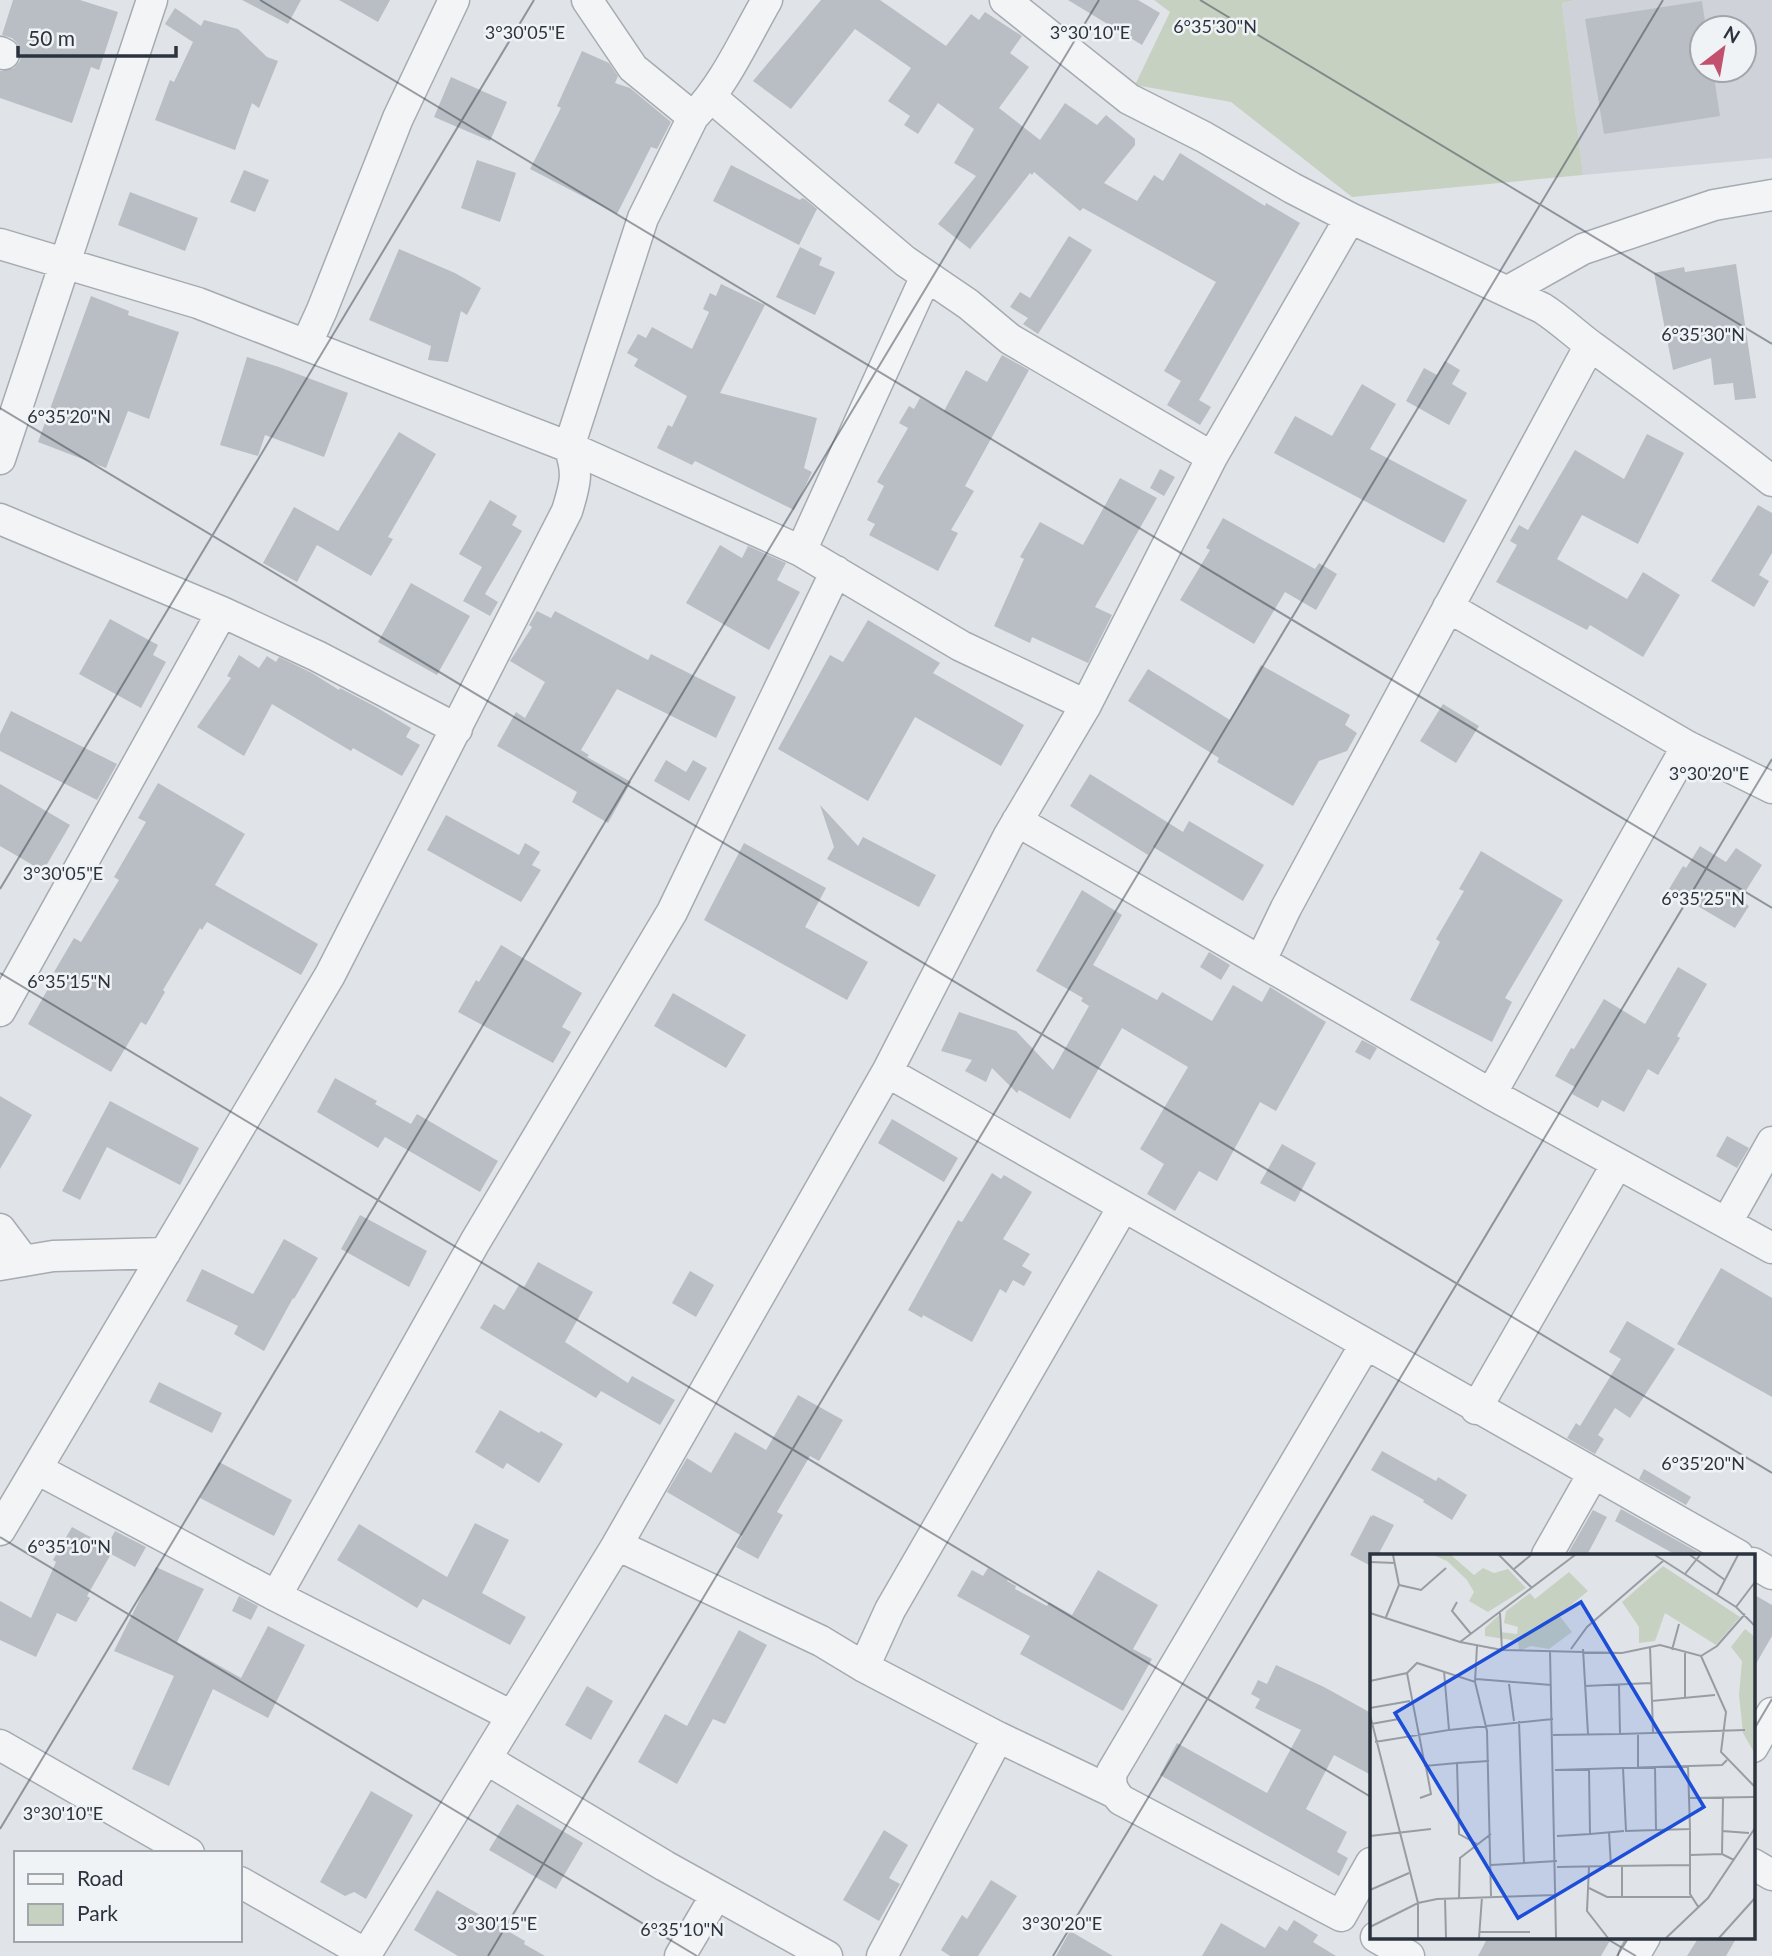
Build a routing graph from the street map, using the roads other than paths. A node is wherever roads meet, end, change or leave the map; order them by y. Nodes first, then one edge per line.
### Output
1 (152, 0) edge
2 (454, 0) edge
3 (587, 0) edge
4 (767, 0) edge
5 (1014, 3) edge
6 (702, 107) junction
7 (1772, 195) edge
8 (1350, 218) junction
9 (0, 244) edge
10 (64, 264) junction
11 (926, 275) junction
12 (1508, 291) junction
13 (306, 345) junction
14 (1590, 345) junction
15 (569, 447) junction
16 (1212, 457) junction
17 (0, 458) edge
18 (1772, 481) edge
19 (0, 519) edge
20 (801, 551) junction
21 (836, 572) junction
22 (1448, 607) junction
23 (222, 612) junction
24 (1086, 705) junction
25 (457, 729) junction
26 (1687, 746) junction
27 (1772, 788) edge
28 (1017, 821) junction
29 (1261, 960) junction
30 (0, 1011) edge
31 (887, 1072) junction
32 (1492, 1094) junction
33 (1772, 1142) edge
34 (1617, 1164) junction
35 (1123, 1207) junction
36 (1727, 1222) junction
37 (0, 1229) edge
38 (1772, 1248) edge
39 (165, 1253) junction
40 (12, 1263) edge
41 (1365, 1345) junction
42 (1476, 1409) junction
43 (37, 1469) junction
44 (1593, 1474) junction
45 (0, 1530) edge
46 (617, 1545) junction
47 (1548, 1554) edge
48 (1736, 1554) edge
49 (1754, 1564) edge
50 (1772, 1574) edge
51 (276, 1596) junction
52 (864, 1667) junction
53 (1772, 1713) edge
54 (512, 1716) junction
55 (998, 1737) junction
56 (0, 1745) edge
57 (1754, 1745) edge
58 (486, 1759) junction
59 (1113, 1792) junction
60 (186, 1851) edge
61 (1370, 1865) edge
62 (1754, 1865) edge
63 (1772, 1875) edge
64 (242, 1882) edge
65 (716, 1895) junction
66 (1341, 1916) junction
67 (1370, 1933) edge
68 (1378, 1938) edge
69 (1644, 1938) edge
70 (366, 1955) edge
71 (680, 1956) edge
72 (827, 1956) edge
73 (882, 1956) edge
74 (1409, 1956) edge
75 (1634, 1956) edge

1 - 10 street
2 - 13 street
3 - 6 street
4 - 6 street
5 - 8 street
6 - 11 street
6 - 15 street
7 - 12 street
8 - 12 street
8 - 16 street
9 - 10 street
10 - 13 street
10 - 17 street
11 - 16 street
11 - 20 street
12 - 14 street
13 - 15 street
14 - 18 street
14 - 22 street
15 - 20 street
15 - 25 street
16 - 24 street
19 - 23 street
20 - 21 street
21 - 24 street
21 - 51 street
22 - 26 street
22 - 29 street
23 - 25 street
23 - 30 street
24 - 28 street
25 - 39 street
26 - 27 street
26 - 32 street
28 - 29 street
28 - 31 street
29 - 32 street
31 - 35 street
31 - 46 street
32 - 34 street
33 - 36 street
34 - 36 street
34 - 42 street
35 - 41 street
35 - 52 street
36 - 38 street
37 - 40 street
39 - 40 street
39 - 43 street
41 - 42 street
41 - 59 street
42 - 44 street
43 - 45 street
43 - 51 street
44 - 47 street
44 - 48 street
46 - 52 street
46 - 54 street
49 - 50 street
51 - 54 street
52 - 55 street
53 - 57 street
54 - 58 street
55 - 59 street
55 - 73 street
56 - 60 street
58 - 65 street
58 - 70 street
59 - 66 street
61 - 66 street
62 - 63 street
64 - 70 street
65 - 71 street
65 - 72 street
66 - 67 street
68 - 74 street
69 - 75 street

